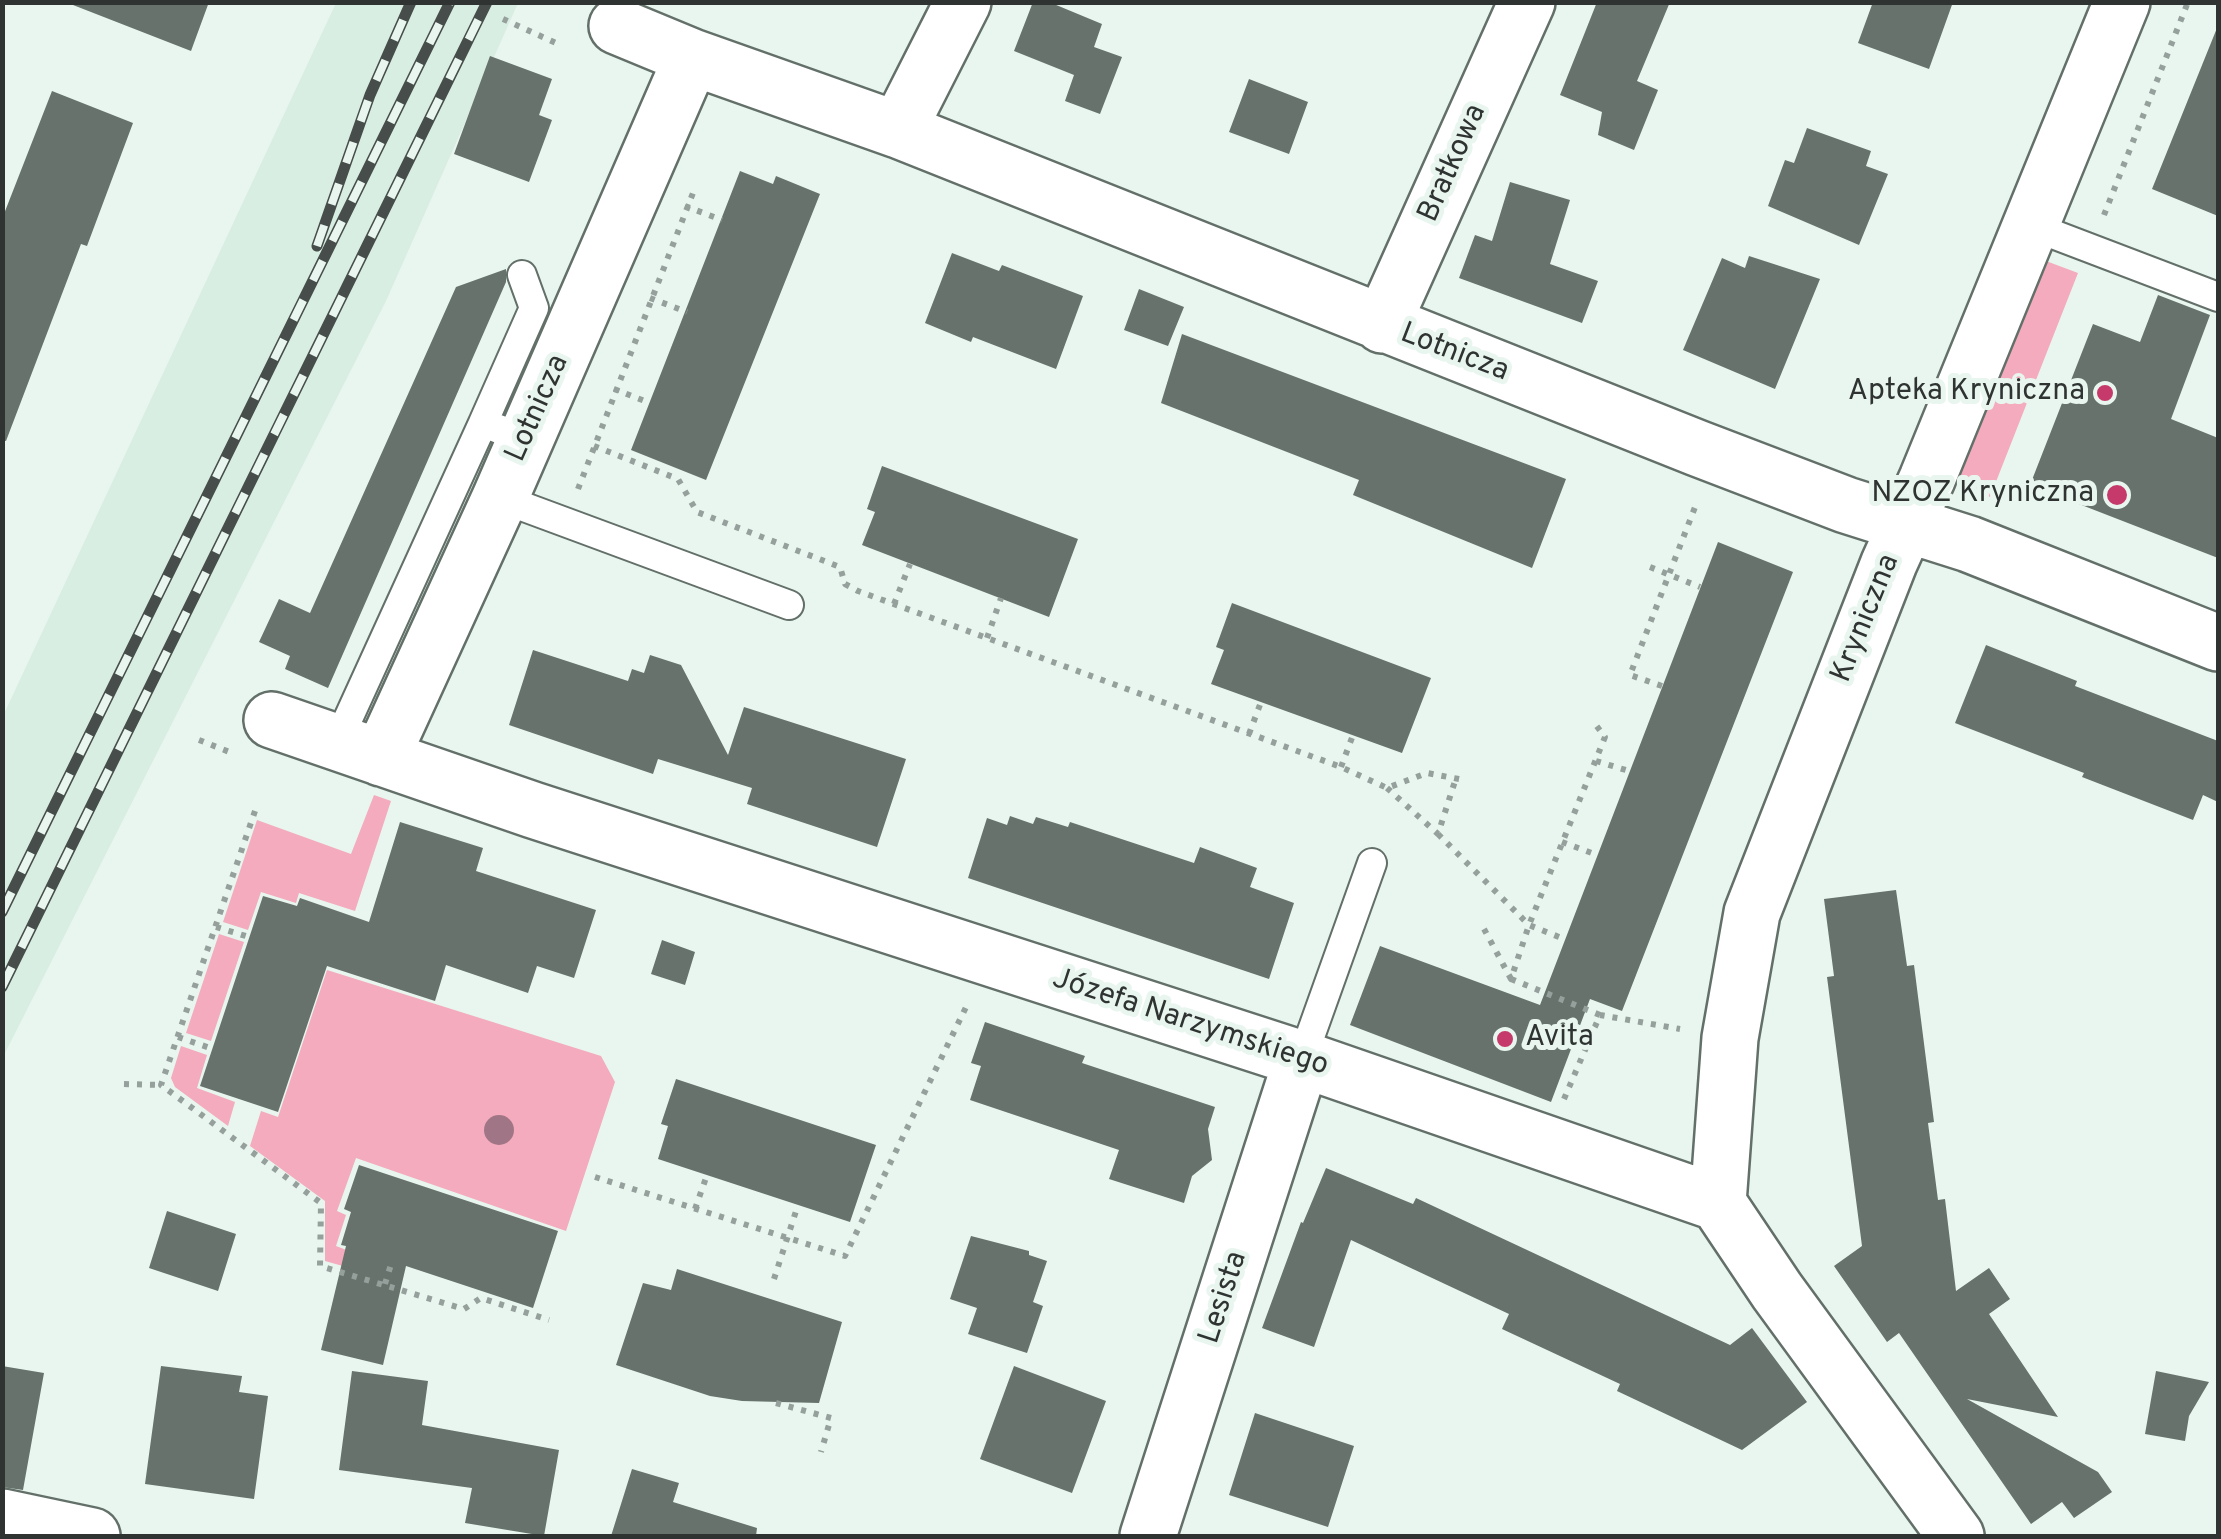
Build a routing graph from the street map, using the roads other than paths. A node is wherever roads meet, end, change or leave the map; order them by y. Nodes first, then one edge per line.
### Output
1 (963, 2) edge
2 (1528, 2) edge
3 (2122, 2) edge
4 (616, 26) dead end
5 (692, 58) junction
6 (898, 130) junction
7 (2029, 225) junction
8 (522, 275) dead end
9 (2218, 298) edge
10 (1382, 325) junction
11 (504, 431) junction
12 (500, 498) junction
13 (1908, 523) junction
14 (789, 605) dead end
15 (2218, 643) edge
16 (272, 720) dead end
17 (359, 750) junction
18 (1372, 863) dead end
19 (1302, 1059) junction
20 (1718, 1203) junction
21 (2, 1517) edge
22 (92, 1536) edge
23 (1148, 1536) edge
24 (1956, 1536) edge

1 - 6 street
2 - 10 street, Bratkowa
3 - 7 street, Kryniczna
4 - 5 street, Lotnicza
5 - 6 street, Lotnicza
5 - 11 street, Lotnicza
6 - 10 street, Lotnicza
7 - 9 lane
7 - 13 street, Kryniczna
8 - 11 lane
10 - 13 street, Lotnicza
11 - 12 street, Lotnicza
11 - 17 lane
12 - 14 lane
12 - 17 street, Lotnicza
13 - 15 street, Lotnicza
13 - 20 street, Kryniczna
16 - 17 street, Józefa Narzymskiego
17 - 19 street, Józefa Narzymskiego
18 - 19 lane
19 - 20 street, Józefa Narzymskiego
19 - 23 street, Lesista
20 - 24 street
21 - 22 street

